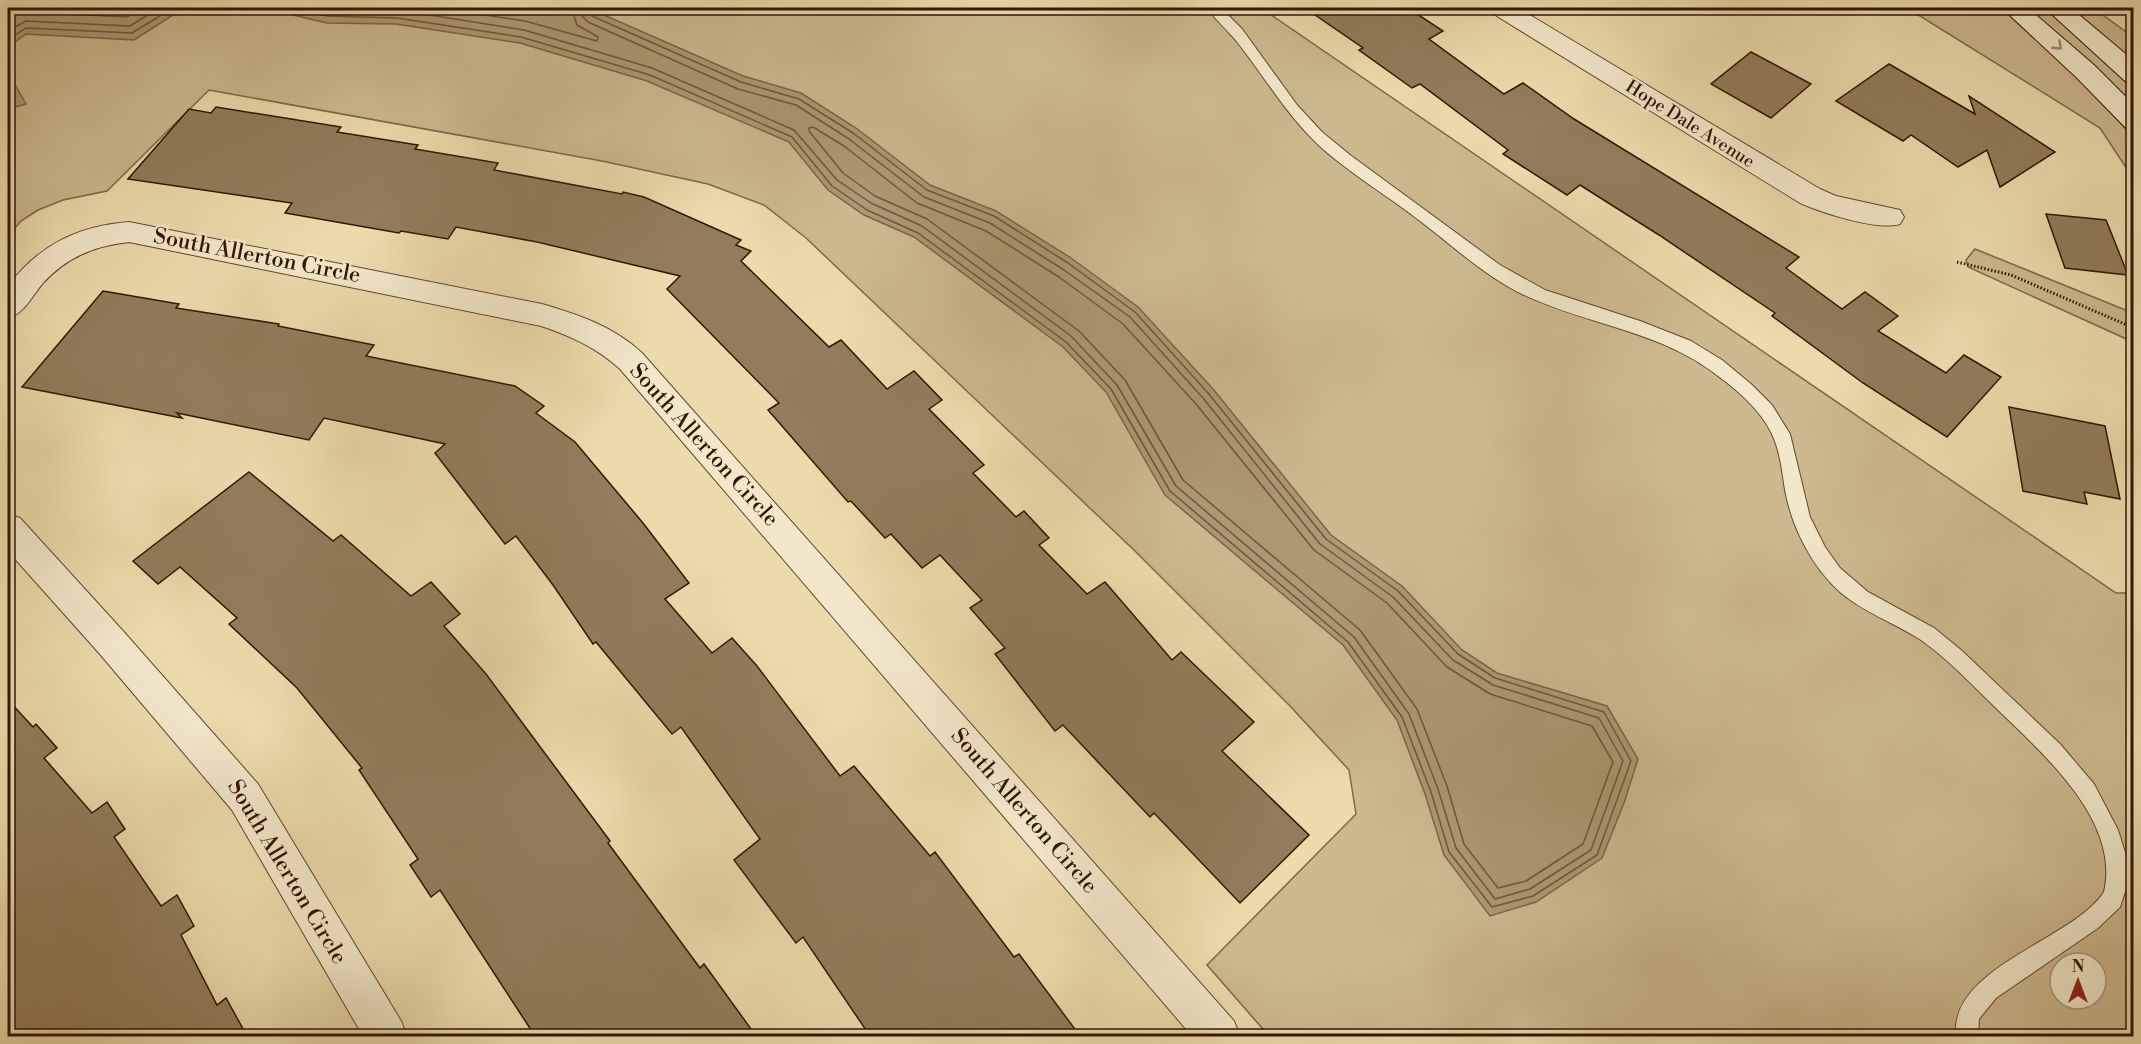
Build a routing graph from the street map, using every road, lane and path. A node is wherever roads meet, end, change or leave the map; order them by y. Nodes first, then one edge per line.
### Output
1 (1213, 8) edge
2 (2014, 8) edge
3 (2057, 8) edge
4 (1511, 10) edge
5 (2133, 75) edge
6 (2133, 121) edge
7 (1890, 217) dead end
8 (1957, 262) dead end
9 (8, 308) edge
10 (2133, 328) edge
11 (8, 528) edge
12 (386, 1036) edge
13 (1219, 1036) edge
14 (1967, 1036) edge

1 - 14 lane
2 -> 6 street
3 - 5 street
4 - 7 street, Hope Dale Avenue
8 - 10 path
9 - 13 street, South Allerton Circle
11 - 12 street, South Allerton Circle

